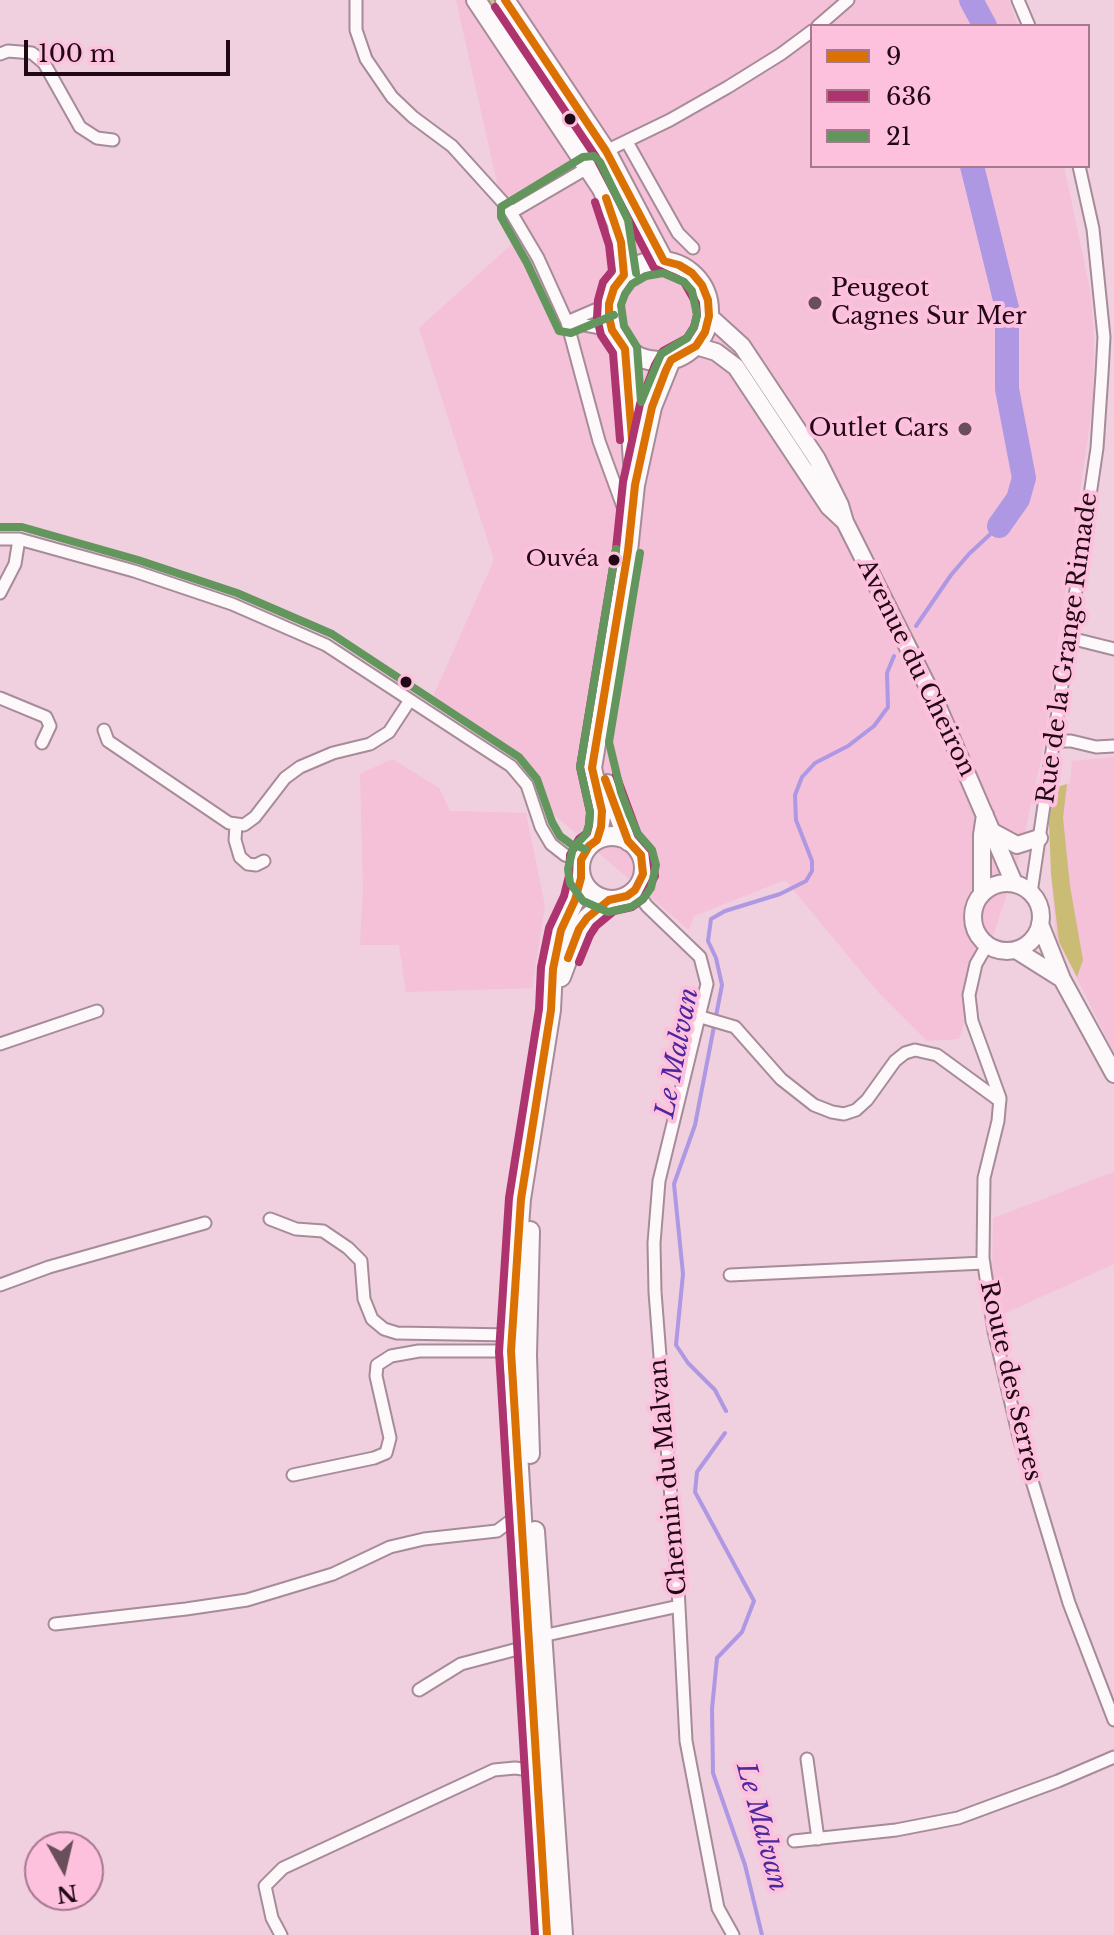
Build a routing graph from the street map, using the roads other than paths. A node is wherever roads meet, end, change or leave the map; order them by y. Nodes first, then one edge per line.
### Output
1 (356, 0) edge
2 (476, 0) edge
3 (505, 0) edge
4 (848, 0) edge
5 (1018, 0) edge
6 (820, 24) edge
7 (1028, 24) edge
8 (810, 32) edge
9 (0, 54) edge
10 (113, 140) dead end
11 (627, 142) junction
12 (606, 151) junction
13 (589, 167) junction
14 (1079, 168) edge
15 (512, 212) junction
16 (693, 248) dead end
17 (664, 261) junction
18 (624, 275) junction
19 (609, 304) junction
20 (709, 316) junction
21 (567, 322) junction
22 (612, 330) junction
23 (696, 346) junction
24 (625, 349) junction
25 (671, 360) junction
26 (635, 485) junction
27 (845, 522) junction
28 (631, 531) junction
29 (0, 539) edge
30 (19, 539) junction
31 (0, 593) edge
32 (1070, 638) junction
33 (1114, 649) edge
34 (0, 698) edge
35 (410, 700) junction
36 (104, 730) dead end
37 (1055, 741) junction
38 (597, 742) junction
39 (42, 743) dead end
40 (1114, 746) edge
41 (985, 815) junction
42 (236, 825) junction
43 (993, 832) junction
44 (1039, 838) junction
45 (597, 840) junction
46 (628, 841) junction
47 (264, 861) dead end
48 (581, 869) junction
49 (1014, 883) junction
50 (635, 890) junction
51 (982, 893) junction
52 (1031, 893) junction
53 (609, 900) junction
54 (1040, 924) junction
55 (987, 945) junction
56 (1016, 950) junction
57 (1062, 979) junction
58 (551, 1010) junction
59 (97, 1011) dead end
60 (701, 1017) junction
61 (0, 1044) edge
62 (989, 1066) junction
63 (1114, 1074) edge
64 (975, 1082) junction
65 (1000, 1101) junction
66 (532, 1133) junction
67 (270, 1219) dead end
68 (205, 1223) dead end
69 (984, 1263) junction
70 (730, 1275) dead end
71 (0, 1285) edge
72 (511, 1343) junction
73 (293, 1475) dead end
74 (521, 1513) junction
75 (679, 1606) junction
76 (55, 1624) dead end
77 (535, 1641) junction
78 (419, 1690) dead end
79 (1114, 1720) edge
80 (1114, 1757) edge
81 (807, 1759) dead end
82 (544, 1766) junction
83 (818, 1839) junction
84 (794, 1841) dead end
85 (281, 1935) edge
86 (547, 1935) edge
87 (563, 1935) edge
88 (733, 1935) edge

1 - 15 street
2 - 13 main road
3 - 12 main road
4 - 6 street
5 - 7 street
8 - 11 street
9 - 10 street
11 - 12 street
11 - 16 street
12 - 17 main road
13 - 15 street
13 - 18 main road
14 - 32 street, Rue de la Grange Rimade
15 - 21 street
17 - 18 main road
17 - 20 main road
18 - 19 main road
19 - 21 street
19 - 22 main road
20 - 23 main road
20 - 27 main road, Avenue du Cheiron
21 - 22 street
21 - 28 street
22 - 24 main road
23 - 25 main road
23 - 27 main road, Avenue du Cheiron
24 - 25 main road
24 - 26 main road
25 - 26 main road
26 - 28 main road
27 - 41 main road, Avenue du Cheiron
28 - 38 main road
29 - 30 street
30 - 31 street
30 - 35 street
32 - 33 street
32 - 37 street, Rue de la Grange Rimade
34 - 39 street
35 - 42 street
35 - 48 street
36 - 42 street
37 - 40 street
37 - 44 street, Rue de la Grange Rimade
38 - 45 main road
38 - 46 main road
41 - 43 main road, Avenue du Cheiron
41 - 51 main road, Avenue du Cheiron
42 - 47 street
43 - 44 main road
43 - 49 main road, Avenue du Cheiron
44 - 52 street, Rue de la Grange Rimade
45 - 46 main road
45 - 48 main road
46 - 50 main road
48 - 53 main road
48 - 58 main road
49 - 51 main road
49 - 52 main road
50 - 53 main road
50 - 60 street, Chemin du Malvan
51 - 55 main road
52 - 54 main road
53 - 58 main road
54 - 56 main road
54 - 57 main road
55 - 56 main road
55 - 62 street, Route des Serres
56 - 57 main road
57 - 63 main road
58 - 66 main road
59 - 61 street
60 - 64 street
60 - 75 street, Chemin du Malvan
62 - 64 street
62 - 65 street, Route des Serres
64 - 65 street
65 - 69 street, Route des Serres
66 - 72 main road
66 - 77 main road
67 - 72 street
68 - 71 street
69 - 70 street
69 - 79 street, Route des Serres
72 - 73 street
72 - 74 main road
74 - 76 street
74 - 77 main road
75 - 77 street
75 - 88 street, Chemin du Malvan
77 - 78 street
77 - 82 main road
80 - 83 street
81 - 83 street
82 - 85 street
82 - 86 main road
82 - 87 main road
83 - 84 street

